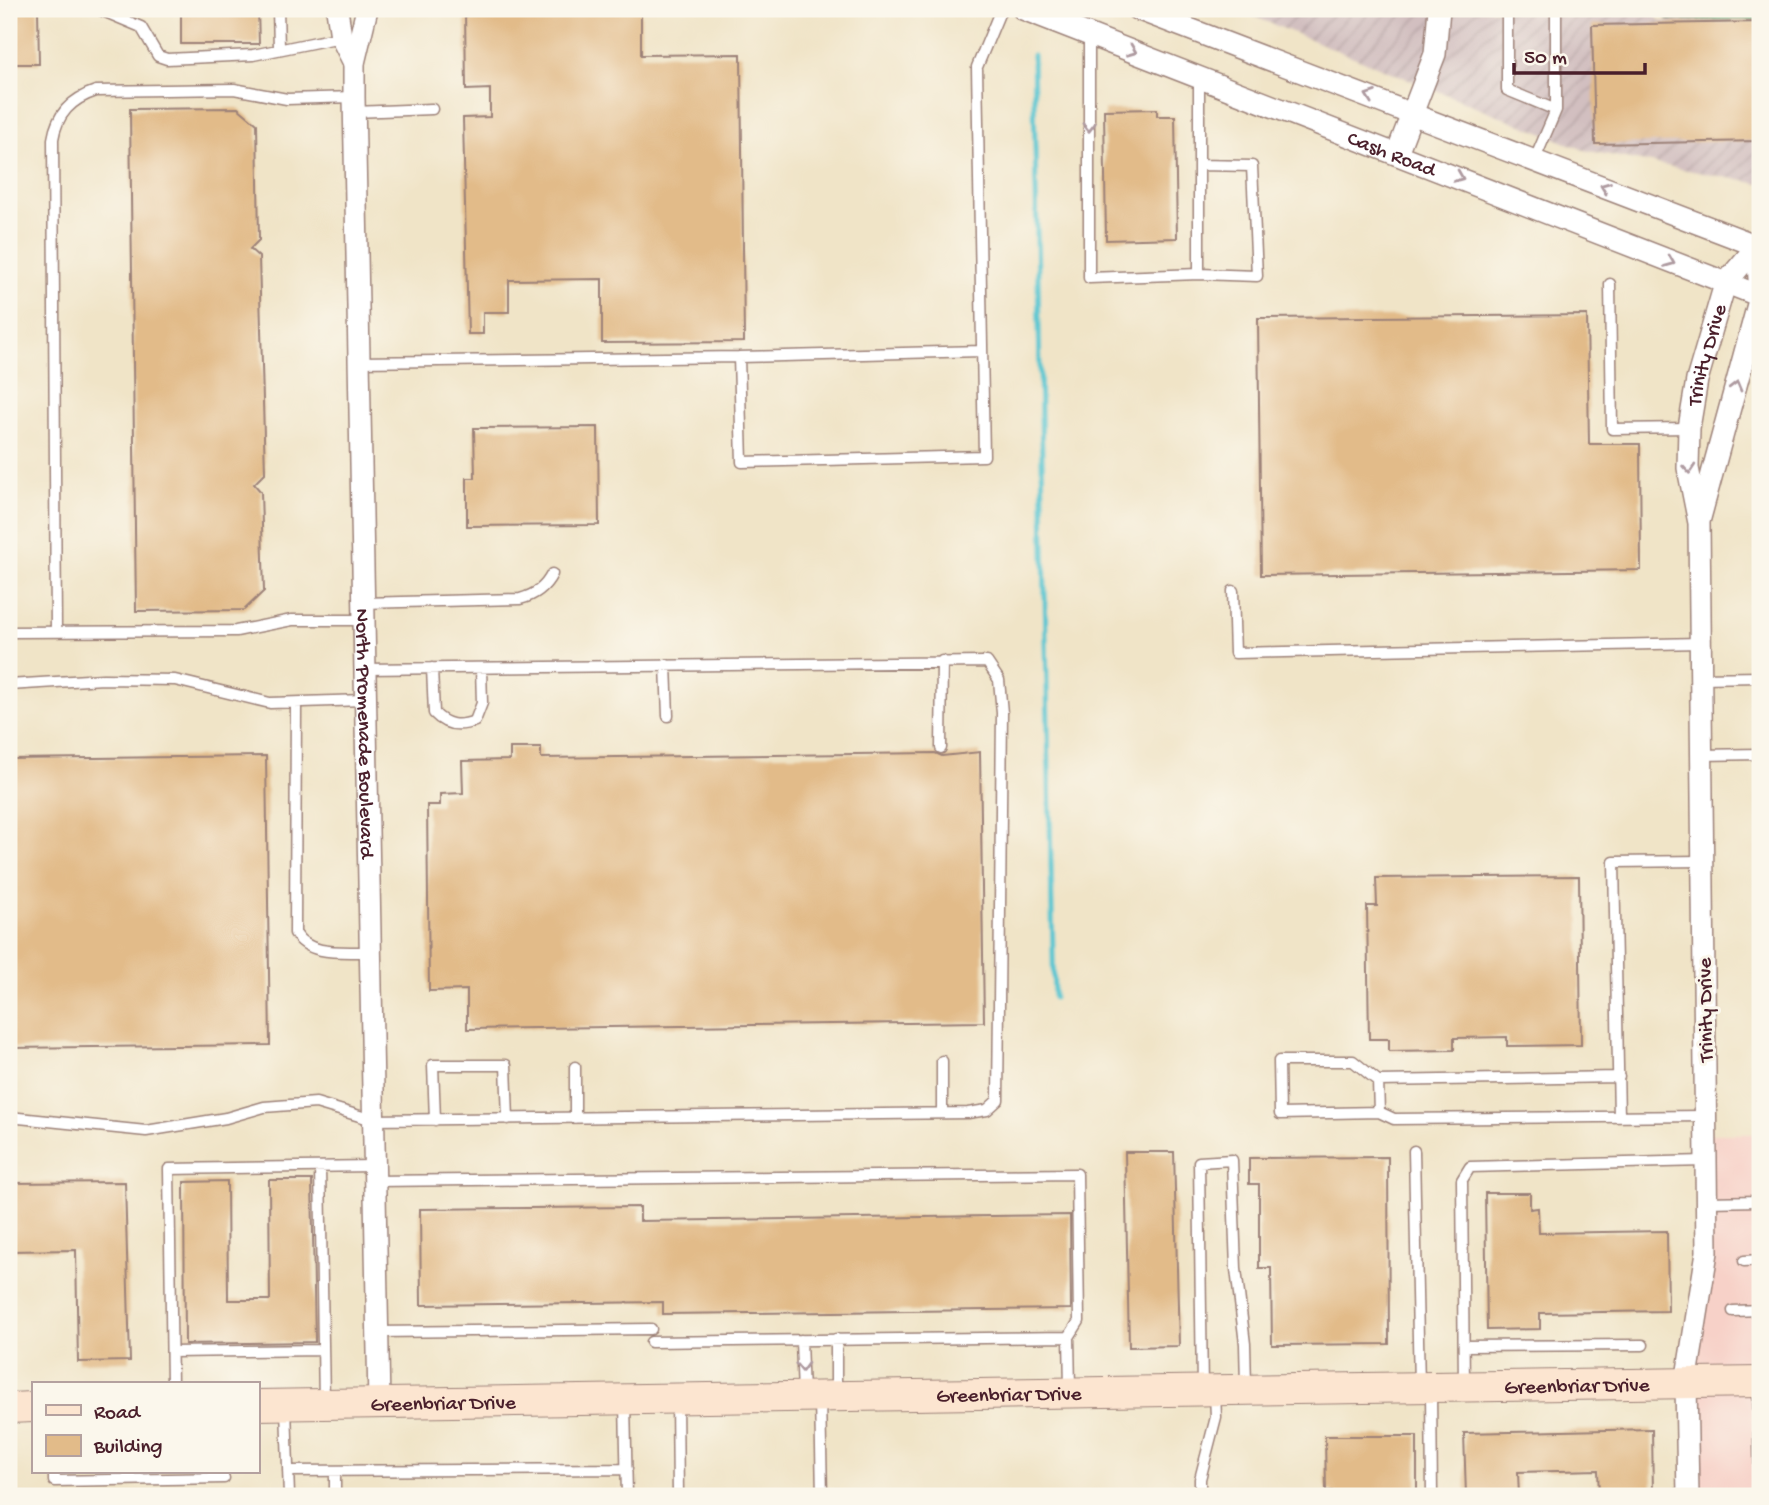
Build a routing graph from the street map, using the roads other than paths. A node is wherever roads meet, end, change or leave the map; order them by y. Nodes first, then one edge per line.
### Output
1 (98, 9) edge
2 (278, 9) edge
3 (337, 9) edge
4 (367, 9) edge
5 (1001, 9) edge
6 (1023, 9) edge
7 (1137, 9) edge
8 (1439, 9) edge
9 (1507, 9) edge
10 (1556, 9) edge
11 (1089, 34) junction
12 (341, 37) junction
13 (279, 48) junction
14 (354, 63) junction
15 (1199, 77) junction
16 (354, 105) junction
17 (432, 109) dead end
18 (1556, 110) junction
19 (1414, 112) junction
20 (1397, 153) junction
21 (1535, 159) junction
22 (1199, 165) junction
23 (1759, 244) edge
24 (1199, 274) junction
25 (1610, 284) dead end
26 (1725, 284) junction
27 (1760, 295) edge
28 (982, 351) junction
29 (740, 357) junction
30 (359, 362) junction
31 (1689, 428) junction
32 (1760, 450) edge
33 (1760, 507) edge
34 (1699, 523) junction
35 (552, 575) dead end
36 (1233, 591) dead end
37 (363, 612) junction
38 (9, 632) edge
39 (56, 632) junction
40 (1700, 643) junction
41 (942, 661) junction
42 (666, 665) junction
43 (481, 667) junction
44 (432, 668) junction
45 (365, 669) junction
46 (1760, 677) edge
47 (1700, 678) junction
48 (9, 685) edge
49 (365, 700) junction
50 (296, 704) junction
51 (668, 716) dead end
52 (941, 748) dead end
53 (1760, 754) edge
54 (1701, 755) junction
55 (1702, 861) junction
56 (370, 952) junction
57 (942, 1061) dead end
58 (575, 1067) dead end
59 (1619, 1077) junction
60 (1378, 1081) junction
61 (1379, 1112) junction
62 (942, 1114) junction
63 (1706, 1116) junction
64 (9, 1117) edge
65 (1619, 1117) junction
66 (575, 1118) junction
67 (508, 1119) junction
68 (435, 1120) junction
69 (373, 1121) junction
70 (1414, 1151) dead end
71 (1706, 1161) junction
72 (320, 1167) junction
73 (374, 1174) junction
74 (1760, 1201) edge
75 (1706, 1202) junction
76 (1760, 1260) edge
77 (1744, 1261) dead end
78 (1760, 1310) edge
79 (1733, 1311) dead end
80 (651, 1329) dead end
81 (377, 1332) junction
82 (1069, 1337) junction
83 (802, 1339) junction
84 (835, 1339) junction
85 (651, 1342) dead end
86 (1643, 1345) dead end
87 (1464, 1346) junction
88 (323, 1350) junction
89 (172, 1352) junction
90 (172, 1382) edge
91 (1759, 1382) edge
92 (1686, 1383) junction
93 (1425, 1388) junction
94 (1464, 1388) junction
95 (1246, 1389) junction
96 (1208, 1390) junction
97 (1070, 1392) junction
98 (820, 1395) junction
99 (677, 1398) junction
100 (625, 1399) junction
101 (324, 1404) junction
102 (379, 1404) junction
103 (272, 1405) edge
104 (9, 1408) edge
105 (32, 1408) edge
106 (1760, 1454) edge
107 (627, 1469) junction
108 (288, 1471) junction
109 (335, 1471) junction
110 (54, 1474) edge
111 (223, 1478) dead end
112 (289, 1496) edge
113 (335, 1496) edge
114 (627, 1496) edge
115 (678, 1496) edge
116 (822, 1496) edge
117 (1200, 1496) edge
118 (1432, 1496) edge
119 (1688, 1496) edge
120 (1760, 1496) edge

1 - 13 lane
2 - 13 lane
3 - 12 street
4 - 14 street
5 - 28 lane
6 - 11 street, Cash Road
19 -> 7 street, Cash Road
8 - 19 street
9 - 18 lane
10 - 18 lane
11 -> 15 street, Cash Road
11 -> 24 lane
12 - 13 lane
12 - 14 street
14 - 16 street, North Promenade Boulevard
15 - 20 street, Cash Road
15 - 22 lane
16 - 17 lane
16 - 30 street, North Promenade Boulevard
16 - 39 lane
18 - 21 lane
19 - 20 street
19 - 21 street, Cash Road
20 -> 26 street, Cash Road
23 -> 21 street, Cash Road
22 - 24 lane
22 - 24 lane
23 - 26 street, Trinity Drive
23 - 27 street, Trinity Drive
25 - 31 lane
26 - 27 street, Cash Road
26 - 31 street, Trinity Drive
34 -> 27 street, Trinity Drive
28 - 29 lane
28 - 29 lane
29 - 30 lane
30 - 37 street, North Promenade Boulevard
31 -> 34 street, Trinity Drive
32 - 33 lane
34 - 40 street, Trinity Drive
35 - 37 lane
36 - 40 lane
37 - 39 lane
37 - 45 street, North Promenade Boulevard
38 - 39 lane
40 - 47 street, Trinity Drive
41 - 42 lane
41 - 52 lane
41 - 62 lane
42 - 43 lane
42 - 51 lane
43 - 44 lane
43 - 44 lane
44 - 45 lane
45 - 49 street, North Promenade Boulevard
46 - 47 lane
47 - 54 street, Trinity Drive
48 - 50 lane
49 - 50 lane
49 - 56 street, North Promenade Boulevard
50 - 56 lane
53 - 54 lane
54 - 55 street, Trinity Drive
55 - 59 lane
55 - 63 street, Trinity Drive
56 - 69 street, North Promenade Boulevard
57 - 62 lane
58 - 66 lane
59 - 60 lane
59 - 65 lane
60 - 61 lane
60 - 61 lane
61 - 65 lane
62 - 66 lane
63 - 65 lane
63 - 71 street, Trinity Drive
64 - 69 lane
66 - 67 lane
67 - 68 lane
67 - 68 lane
68 - 69 lane
69 - 73 street, North Promenade Boulevard
70 - 93 lane
71 - 75 street, Trinity Drive
71 - 87 lane
72 - 73 lane
72 - 88 lane
72 - 89 lane
73 - 81 street, North Promenade Boulevard
73 - 82 lane
74 - 75 lane
75 - 92 street, Trinity Drive
76 - 77 lane
78 - 79 lane
80 - 81 lane
81 - 102 street, North Promenade Boulevard
82 - 84 lane
82 - 97 lane
83 - 84 lane
83 - 85 lane
83 -> 98 lane
84 - 98 lane
86 - 87 lane
87 - 94 lane
88 - 89 lane
88 - 101 lane
89 - 90 lane
91 - 92 street, Greenbriar Drive
91 - 106 lane
92 - 94 street, Greenbriar Drive
92 - 119 street, Trinity Drive
93 - 94 street, Greenbriar Drive
93 - 95 street, Greenbriar Drive
93 - 118 lane
95 - 96 street, Greenbriar Drive
95 - 96 lane
96 - 97 street, Greenbriar Drive
96 - 117 lane
97 - 98 street, Greenbriar Drive
98 - 99 street, Greenbriar Drive
98 - 116 lane
99 - 100 street, Greenbriar Drive
99 - 115 lane
100 - 102 street, Greenbriar Drive
100 - 107 lane
101 - 102 street, Greenbriar Drive
101 - 103 street, Greenbriar Drive
103 - 108 lane
104 - 105 street
106 - 120 lane
107 - 109 lane
107 - 114 lane
108 - 109 lane
108 - 112 lane
109 - 113 lane
110 - 111 lane

